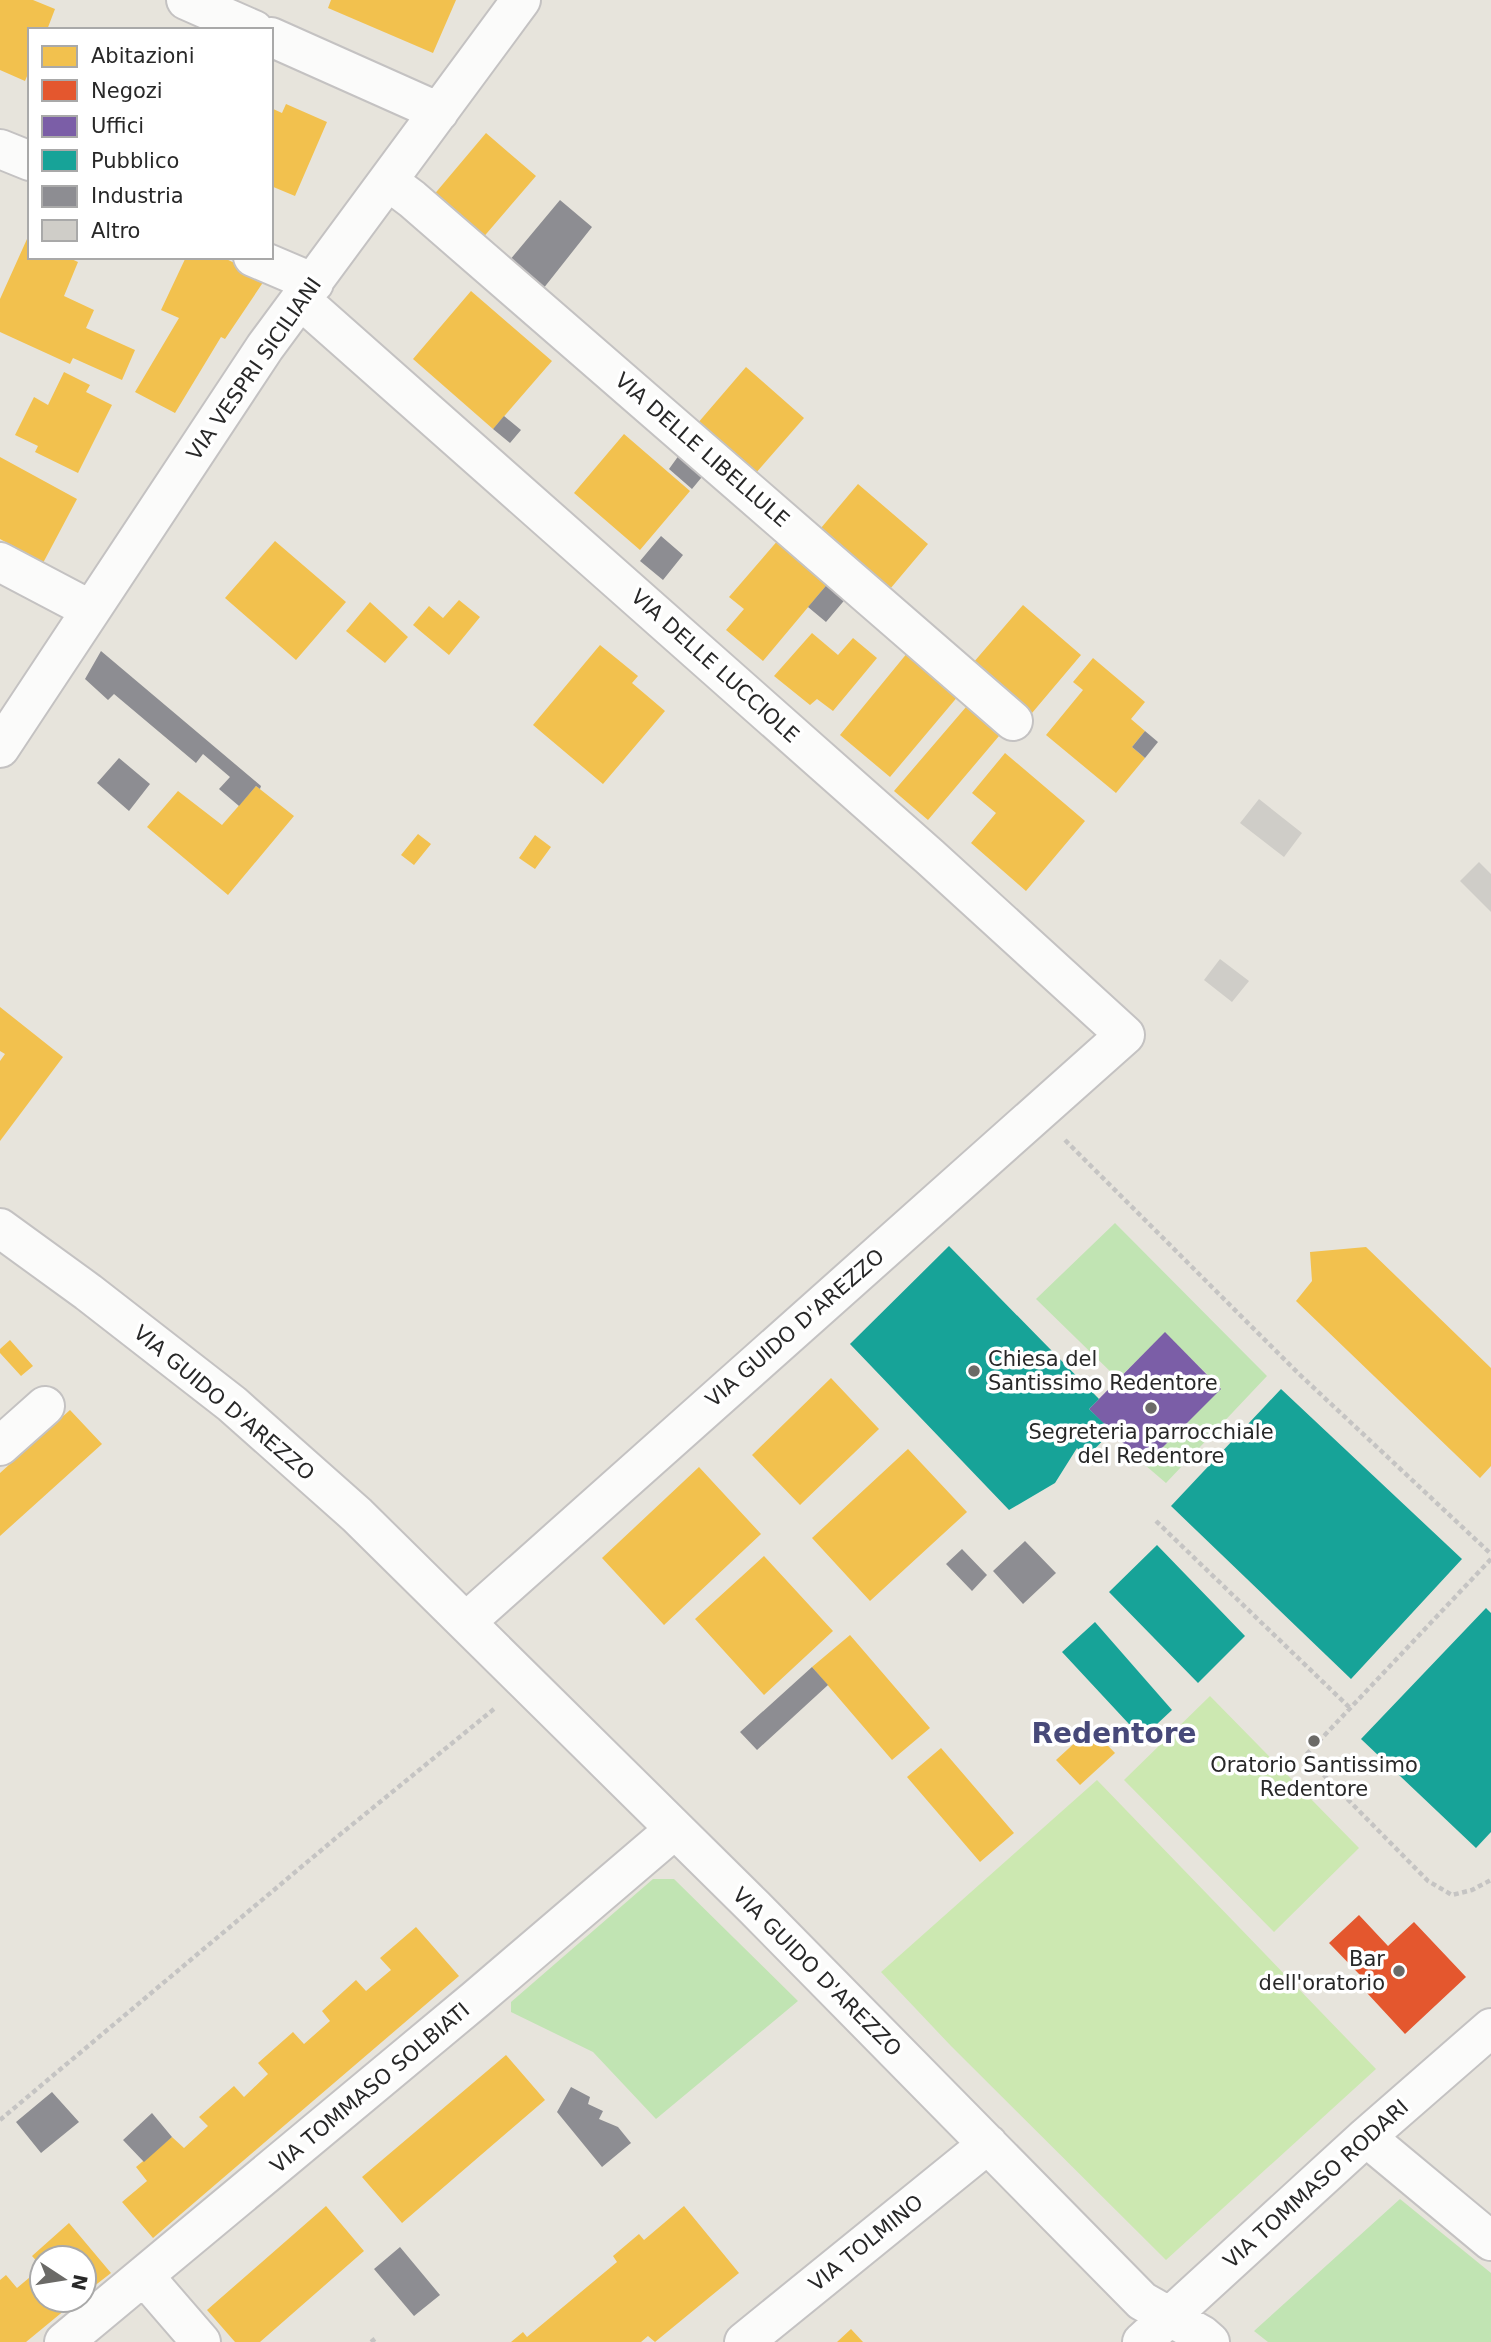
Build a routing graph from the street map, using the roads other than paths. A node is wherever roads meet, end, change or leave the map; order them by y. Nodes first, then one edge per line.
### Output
1 (186, 0) edge
2 (521, 0) edge
3 (249, 28) edge
4 (273, 38) edge
5 (439, 112) junction
6 (0, 149) edge
7 (28, 161) edge
8 (388, 181) junction
9 (256, 259) edge
10 (307, 291) junction
11 (0, 562) edge
12 (91, 610) junction
13 (1013, 720) dead end
14 (0, 748) edge
15 (1125, 1035) joint
16 (0, 1228) edge
17 (45, 1406) dead end
18 (0, 1446) edge
19 (466, 1622) junction
20 (674, 1830) junction
21 (1491, 2028) edge
22 (1366, 2137) junction
23 (988, 2144) junction
24 (1491, 2241) edge
25 (144, 2276) junction
26 (1171, 2317) junction
27 (64, 2342) edge
28 (201, 2342) edge
29 (744, 2342) edge
30 (1142, 2342) edge
31 (1210, 2342) edge

1 - 3 street
2 - 5 street, VIA VESPRI SICILIANI
4 - 5 street
5 - 8 street, VIA VESPRI SICILIANI
6 - 7 street
8 - 10 street, VIA VESPRI SICILIANI
8 - 13 street, VIA DELLE LIBELLULE
9 - 10 street, VIA DELLE LUCCIOLE
10 - 12 street, VIA VESPRI SICILIANI
10 - 15 street, VIA DELLE LUCCIOLE
11 - 12 street
12 - 14 street, VIA VESPRI SICILIANI
15 - 19 street, VIA GUIDO D'AREZZO
16 - 19 street, VIA GUIDO D'AREZZO
17 - 18 street
19 - 20 street, VIA GUIDO D'AREZZO
20 - 23 street, VIA GUIDO D'AREZZO
20 - 25 street, VIA TOMMASO SOLBIATI
21 - 22 street, VIA TOMMASO RODARI
22 - 24 street
22 - 26 street, VIA TOMMASO RODARI
23 - 26 street, VIA GUIDO D'AREZZO
23 - 29 street, VIA TOLMINO
25 - 27 street, VIA TOMMASO SOLBIATI
25 - 28 street
26 - 30 street, VIA TOMMASO RODARI
26 - 31 street, VIA GUIDO D'AREZZO

